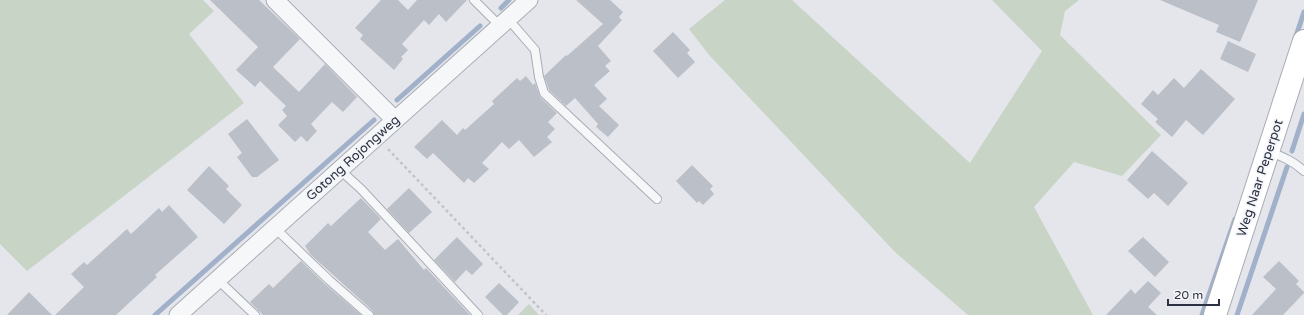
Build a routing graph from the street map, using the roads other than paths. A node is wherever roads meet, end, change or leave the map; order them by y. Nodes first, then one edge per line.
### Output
1 (275, 0) edge
2 (474, 0) edge
3 (529, 0) edge
4 (504, 22) junction
5 (1304, 41) edge
6 (395, 120) junction
7 (1269, 152) junction
8 (340, 170) junction
9 (1304, 171) edge
10 (657, 199) dead end
11 (275, 228) junction
12 (217, 279) junction
13 (178, 315) edge
14 (255, 315) edge
15 (369, 315) edge
16 (478, 315) edge
17 (1215, 315) edge

1 - 6 street
2 - 4 lane
3 - 4 street, Gotong Rojongweg
4 - 6 street, Gotong Rojongweg
4 - 10 lane
5 - 7 street, Weg Naar Peperpot
6 - 8 street, Gotong Rojongweg
7 - 9 lane
7 - 17 street, Weg Naar Peperpot
8 - 11 street, Gotong Rojongweg
8 - 16 lane
11 - 12 street, Gotong Rojongweg
11 - 15 lane
12 - 13 street, Gotong Rojongweg
12 - 14 lane

